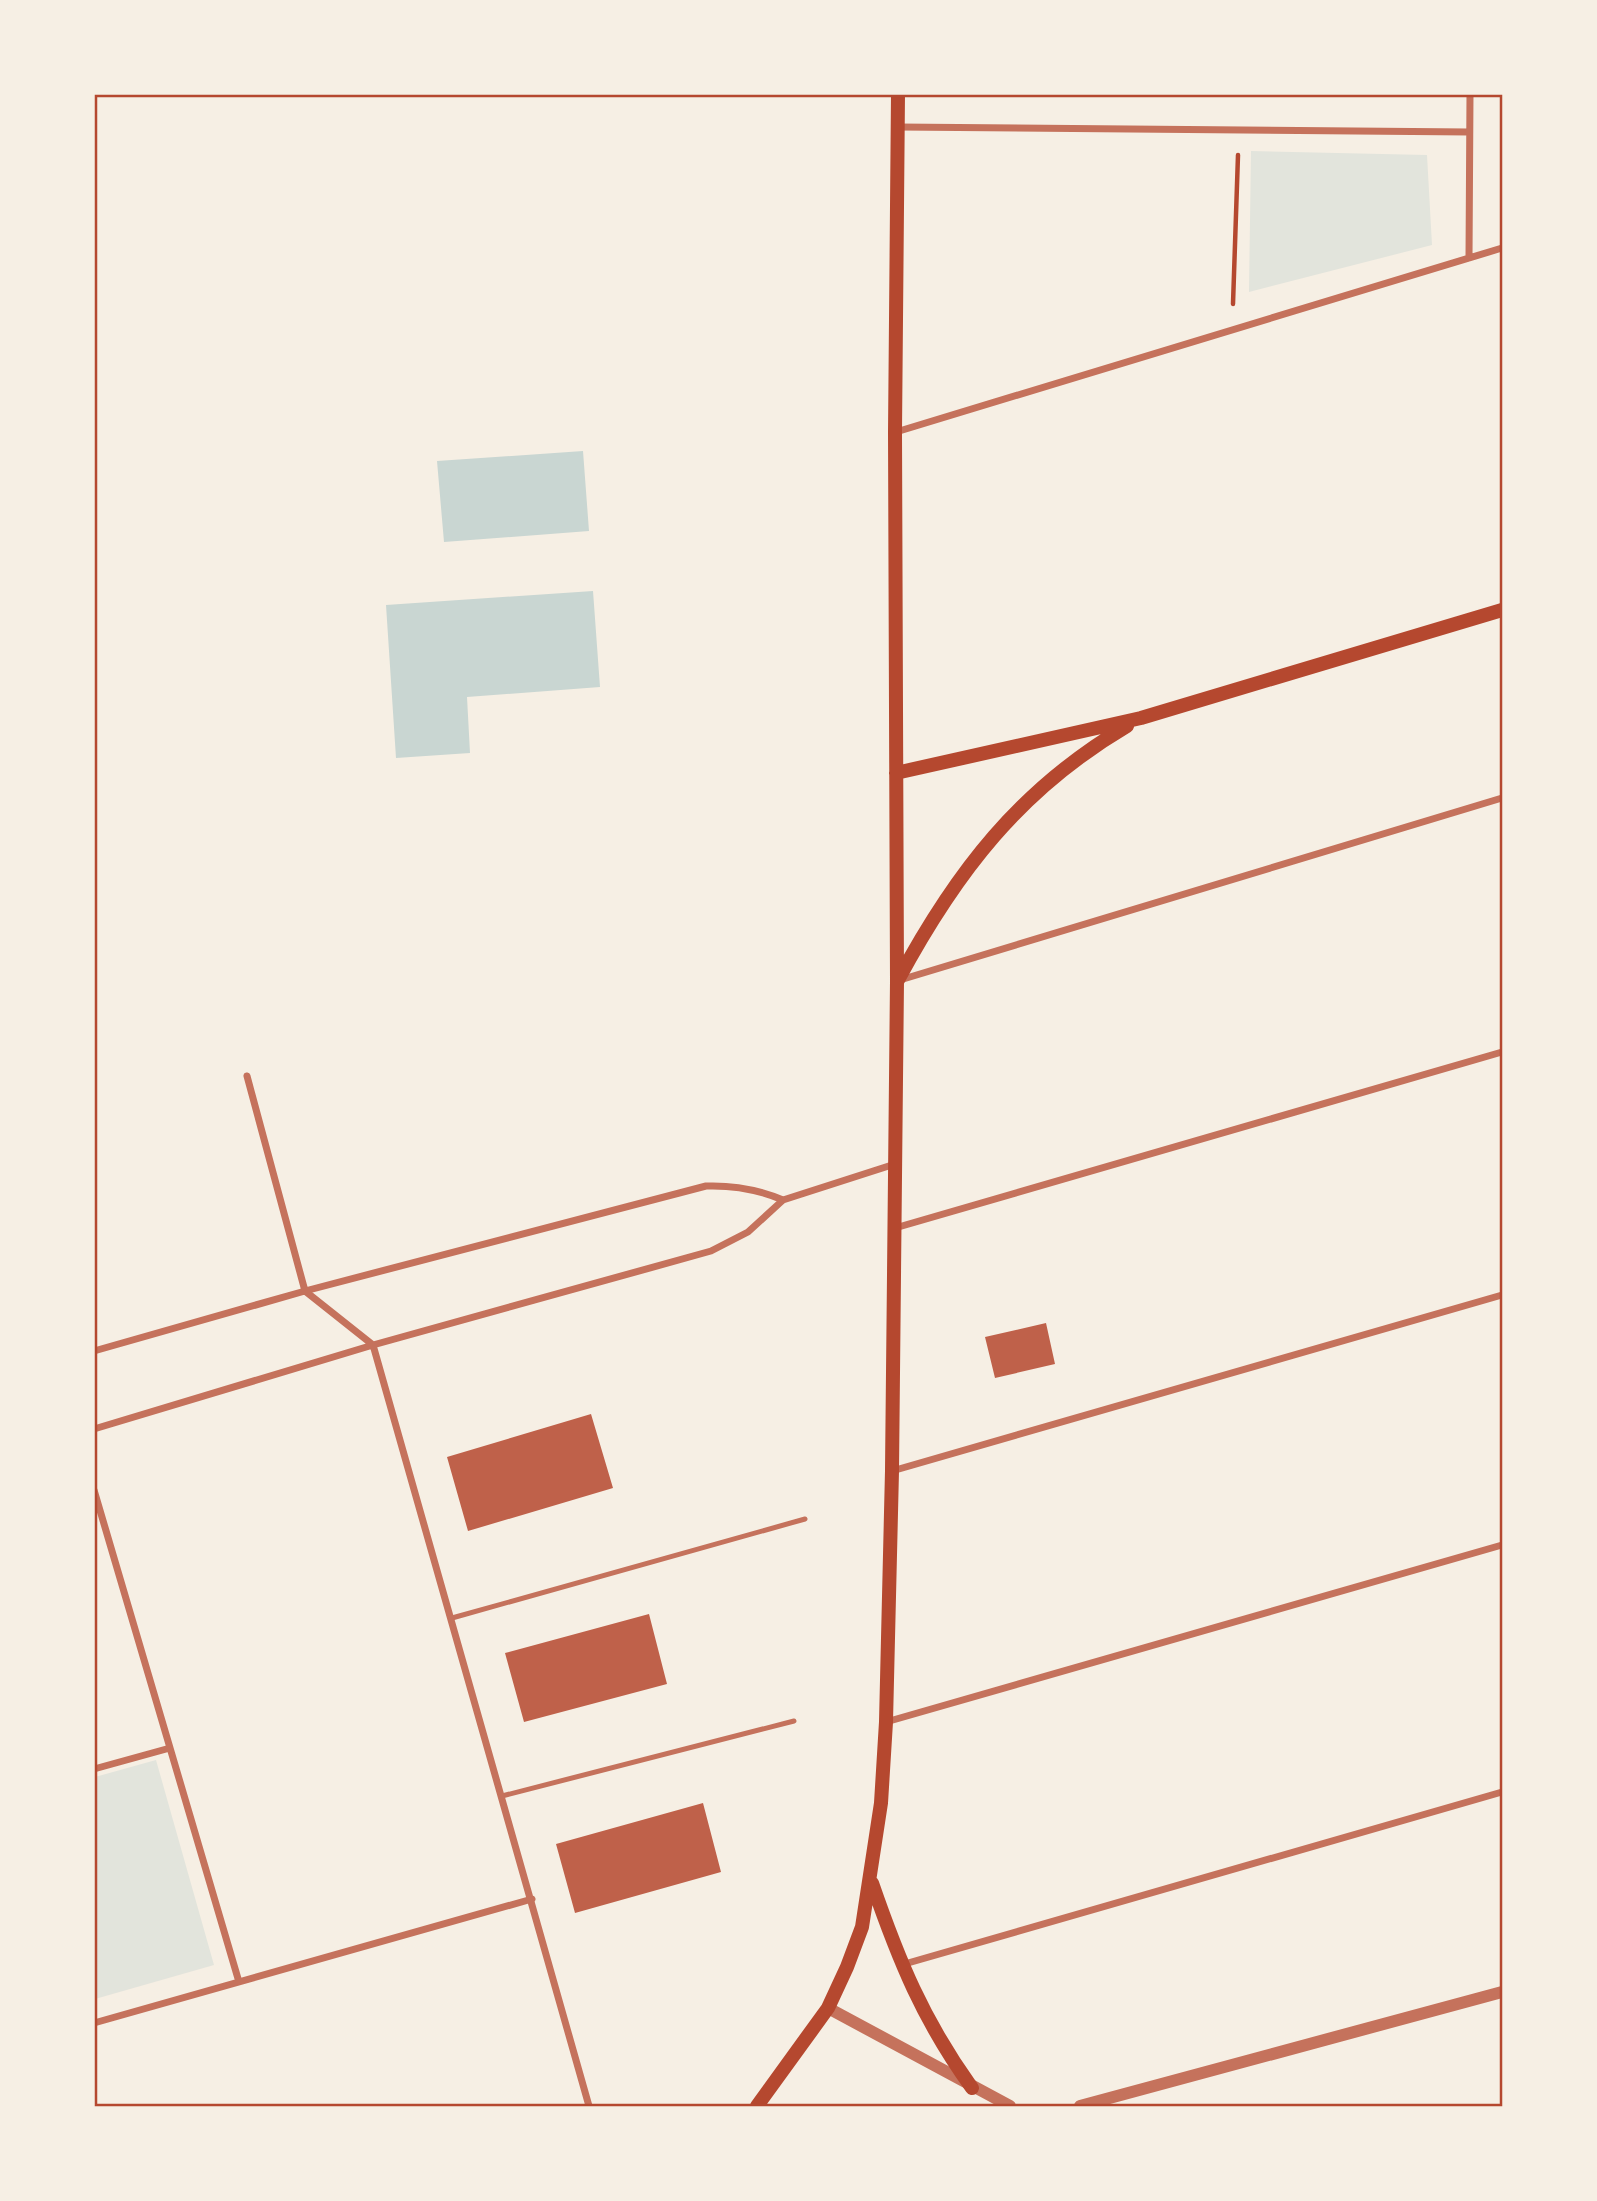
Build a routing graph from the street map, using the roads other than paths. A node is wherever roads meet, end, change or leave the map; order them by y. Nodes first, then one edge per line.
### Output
1 (898, 94) edge
2 (1470, 94) edge
3 (898, 127) junction
4 (1469, 132) junction
5 (1503, 248) edge
6 (1469, 258) junction
7 (895, 432) junction
8 (1503, 610) edge
9 (1141, 718) junction
10 (896, 773) junction
11 (1503, 798) edge
12 (897, 981) junction
13 (1503, 1052) edge
14 (247, 1076) dead end
15 (895, 1164) junction
16 (783, 1200) junction
17 (894, 1229) junction
18 (305, 1291) junction
19 (1503, 1296) edge
20 (373, 1345) junction
21 (94, 1351) edge
22 (94, 1429) edge
23 (892, 1471) junction
24 (94, 1490) edge
25 (805, 1519) dead end
26 (1503, 1545) edge
27 (452, 1618) junction
28 (794, 1721) dead end
29 (886, 1722) junction
30 (170, 1748) junction
31 (94, 1769) edge
32 (1503, 1792) edge
33 (502, 1796) junction
34 (871, 1882) junction
35 (533, 1899) junction
36 (901, 1965) junction
37 (239, 1982) junction
38 (1503, 1992) edge
39 (828, 2008) junction
40 (94, 2023) edge
41 (972, 2088) junction
42 (589, 2106) edge
43 (757, 2106) edge
44 (1010, 2106) edge
45 (1080, 2106) edge

1 - 3 main road
2 - 4 street
3 - 4 street
3 - 7 main road
4 - 6 street
5 - 6 street
6 - 7 street
7 - 10 main road
8 - 9 main road
9 - 10 main road
9 - 12 main road
10 - 12 main road
11 - 12 street
12 - 15 main road
13 - 17 street
14 - 18 street
15 - 16 street
15 - 17 main road
16 - 18 street
16 - 20 street
17 - 23 main road
18 - 20 street
18 - 21 street
19 - 23 street
20 - 22 street
20 - 27 street
23 - 29 main road
24 - 30 street
25 - 27 lane
26 - 29 street
27 - 33 street
28 - 33 lane
29 - 34 main road
30 - 31 street
30 - 37 street
32 - 36 street
33 - 35 street
34 - 36 main road
34 - 39 main road
35 - 37 street
35 - 42 street
36 - 41 main road
37 - 40 street
38 - 45 street
39 - 41 street
39 - 43 main road
41 - 44 street

